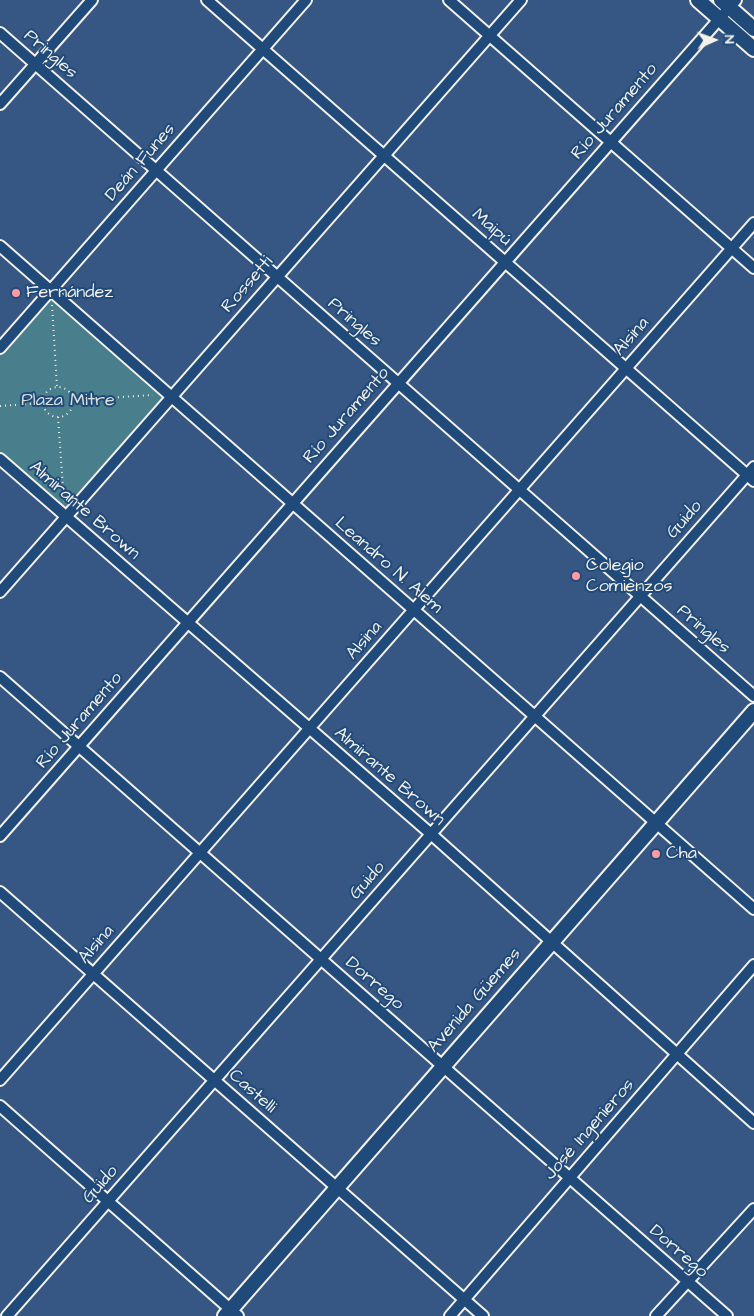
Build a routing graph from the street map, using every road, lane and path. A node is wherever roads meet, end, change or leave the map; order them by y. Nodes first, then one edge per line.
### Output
1 (92, 0) edge
2 (207, 0) edge
3 (306, 0) edge
4 (449, 0) edge
5 (521, 0) edge
6 (698, 0) edge
7 (729, 2) edge
8 (719, 18) junction
9 (754, 29) edge
10 (0, 33) edge
11 (490, 36) junction
12 (263, 49) junction
13 (754, 49) edge
14 (36, 64) junction
15 (0, 104) edge
16 (610, 142) junction
17 (384, 156) junction
18 (156, 170) junction
19 (754, 223) edge
20 (0, 246) edge
21 (732, 249) junction
22 (505, 262) junction
23 (754, 268) edge
24 (277, 277) junction
25 (50, 291) junction
26 (52, 304) dead end
27 (0, 348) edge
28 (626, 369) junction
29 (398, 383) junction
30 (57, 387) junction
31 (154, 395) dead end
32 (172, 397) junction
33 (73, 400) junction
34 (43, 403) junction
35 (0, 406) edge
36 (58, 417) junction
37 (0, 459) edge
38 (752, 474) edge
39 (519, 490) junction
40 (70, 500) dead end
41 (57, 501) dead end
42 (292, 504) junction
43 (65, 512) junction
44 (0, 592) edge
45 (640, 596) junction
46 (414, 610) junction
47 (188, 623) junction
48 (0, 677) edge
49 (754, 696) edge
50 (754, 711) edge
51 (534, 716) junction
52 (309, 728) junction
53 (79, 746) junction
54 (656, 823) junction
55 (431, 834) junction
56 (0, 836) edge
57 (200, 853) junction
58 (0, 892) edge
59 (754, 909) edge
60 (552, 942) junction
61 (321, 959) junction
62 (754, 965) edge
63 (94, 974) junction
64 (677, 1054) junction
65 (443, 1066) junction
66 (0, 1080) edge
67 (214, 1080) junction
68 (0, 1106) edge
69 (754, 1123) edge
70 (570, 1178) junction
71 (337, 1188) junction
72 (108, 1201) junction
73 (754, 1209) edge
74 (687, 1281) junction
75 (464, 1299) junction
76 (232, 1314) edge
77 (7, 1316) edge
78 (450, 1316) edge
79 (483, 1316) edge
80 (656, 1316) edge
81 (727, 1316) edge

1 - 14 street
2 - 12 street, Maipú
3 - 12 street, Deán Funes
4 - 11 street
5 - 11 street, Rossetti
6 - 8 main road
7 - 8 street, Río Juramento
7 - 9 main road
8 - 13 main road
8 - 16 street, Río Juramento
10 - 14 street, Pringles
11 - 16 street
11 - 17 street, Rossetti
12 - 17 street, Maipú
12 - 18 street, Deán Funes
14 - 15 street
14 - 18 street, Pringles
16 - 21 street
16 - 22 street, Río Juramento
17 - 22 street, Maipú
17 - 24 street, Rossetti
18 - 24 street, Pringles
18 - 25 street, Deán Funes
19 - 21 street, Alsina
20 - 25 street, Leandro N. Alem
21 - 23 street
21 - 28 street, Alsina
22 - 28 street, Maipú
22 - 29 street, Río Juramento
24 - 29 street, Pringles
24 - 32 street, Rossetti
25 - 27 street, Deán Funes
25 - 32 street, Leandro N. Alem
26 - 30 path
28 - 38 street, Maipú
28 - 39 street, Alsina
29 - 39 street, Pringles
29 - 42 street, Río Juramento
30 - 33 path
30 - 34 path
31 - 33 path
32 - 42 street, Leandro N. Alem
32 - 43 street, Rossetti
33 - 36 path
34 - 35 path
34 - 36 path
36 - 43 path
37 - 43 street, Almirante Brown
38 - 45 street, Guido
39 - 45 street, Pringles
39 - 46 street, Alsina
40 - 43 path
41 - 43 path
42 - 46 street, Leandro N. Alem
42 - 47 street, Río Juramento
43 - 44 street, Rossetti
43 - 47 street, Almirante Brown
45 - 49 street, Pringles
45 - 51 street, Guido
46 - 51 street, Leandro N. Alem
46 - 52 street, Alsina
47 - 52 street, Almirante Brown
47 - 53 street, Río Juramento
48 - 53 street, Dorrego
50 - 54 main road, Avenida Güemes
51 - 54 street, Leandro N. Alem
51 - 55 street, Guido
52 - 55 street, Almirante Brown
52 - 57 street, Alsina
53 - 56 street, Río Juramento
53 - 57 street, Dorrego
54 - 59 street, Leandro N. Alem
54 - 60 main road, Avenida Güemes
55 - 60 street, Almirante Brown
55 - 61 street, Guido
57 - 61 street, Dorrego
57 - 63 street, Alsina
58 - 63 street, Castelli
60 - 64 street, Almirante Brown
60 - 65 main road, Avenida Güemes
61 - 65 street, Dorrego
61 - 67 street, Guido
62 - 64 street, José Ingenieros
63 - 66 street, Alsina
63 - 67 street, Castelli
64 - 69 street, Almirante Brown
64 - 70 street, José Ingenieros
65 - 70 street, Dorrego
65 - 71 main road, Avenida Güemes
67 - 71 street, Castelli
67 - 72 street, Guido
68 - 72 street
70 - 74 street, Dorrego
70 - 75 street, José Ingenieros
71 - 75 street, Castelli
71 - 76 main road, Avenida Güemes
72 - 76 street
72 - 77 street, Guido
73 - 74 street
74 - 80 street
74 - 81 street, Dorrego
75 - 78 street, José Ingenieros
75 - 79 street, Castelli

